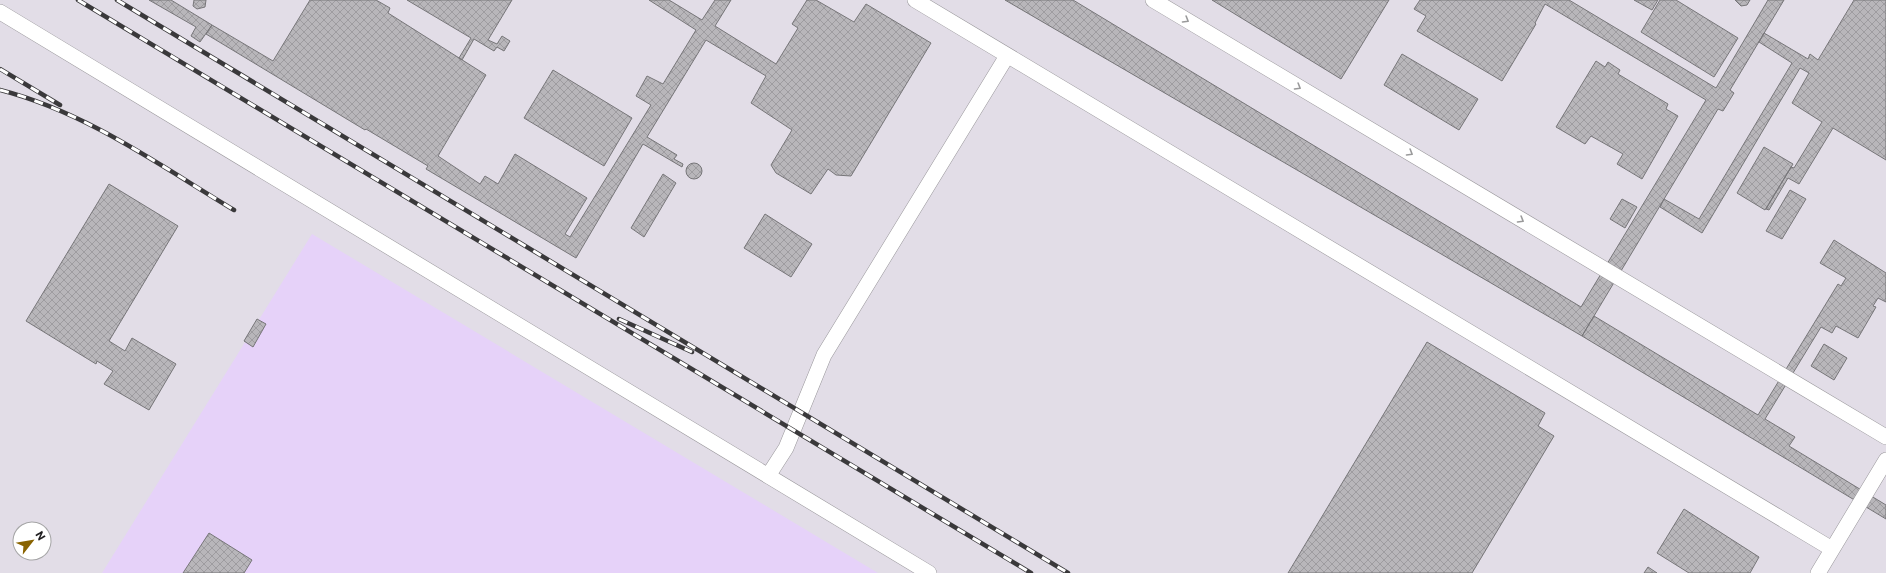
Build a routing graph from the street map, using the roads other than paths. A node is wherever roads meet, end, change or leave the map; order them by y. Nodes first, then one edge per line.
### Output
1 (915, 0) edge
2 (1153, 0) edge
3 (0, 12) edge
4 (1007, 56) junction
5 (1886, 437) edge
6 (1886, 460) edge
7 (768, 476) junction
8 (1832, 550) junction
9 (929, 573) edge
10 (1818, 573) edge

1 - 4 lane
2 -> 5 lane
3 - 7 lane
4 - 7 lane
4 - 8 lane
6 - 8 lane
7 - 9 lane
8 - 10 lane

